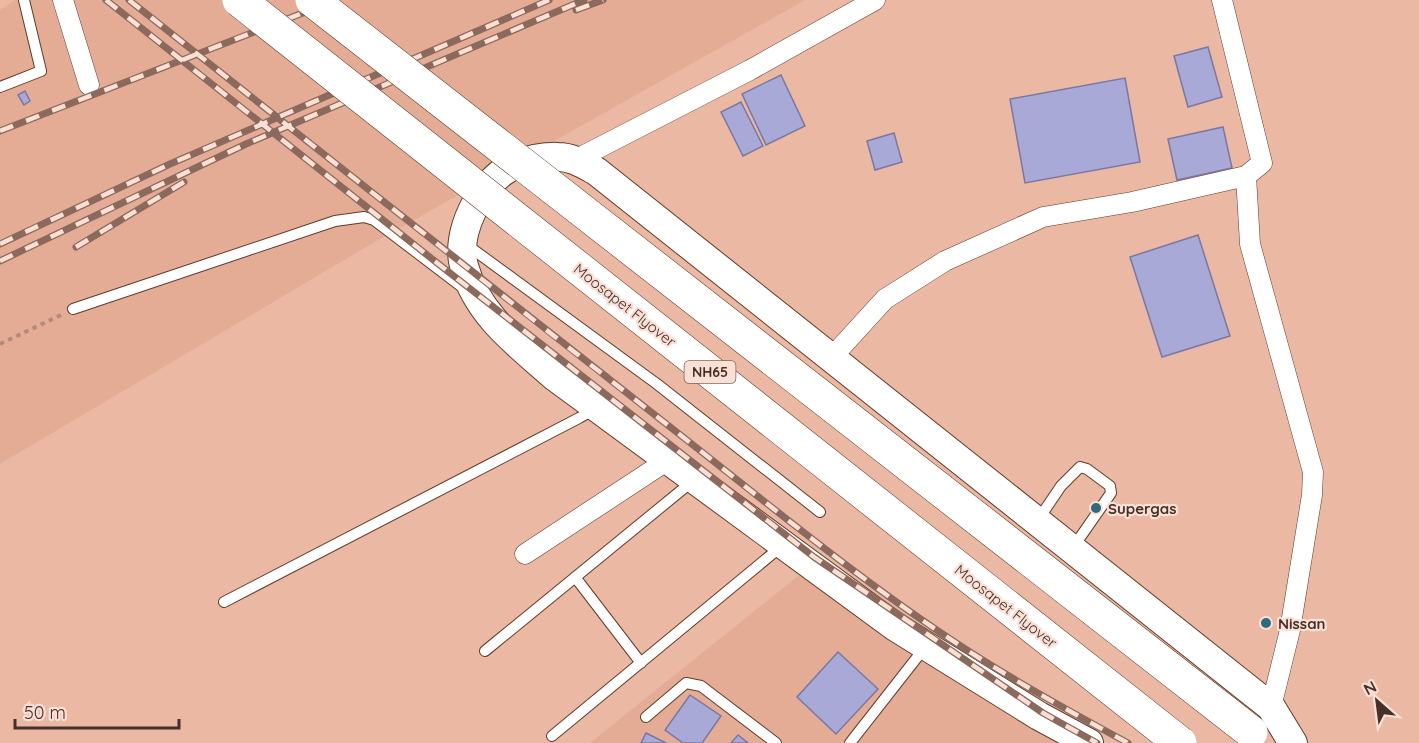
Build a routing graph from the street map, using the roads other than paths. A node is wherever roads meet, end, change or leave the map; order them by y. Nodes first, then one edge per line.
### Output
1 (24, 0) edge
2 (63, 0) edge
3 (239, 0) edge
4 (312, 0) edge
5 (875, 0) edge
6 (1221, 0) edge
7 (89, 85) dead end
8 (0, 87) edge
9 (575, 160) junction
10 (1246, 176) junction
11 (462, 242) junction
12 (478, 299) junction
13 (73, 309) road end
14 (832, 357) junction
15 (597, 407) junction
16 (668, 460) junction
17 (695, 479) junction
18 (820, 512) dead end
19 (1037, 520) junction
20 (783, 545) junction
21 (1071, 549) junction
22 (525, 554) dead end
23 (575, 577) junction
24 (224, 602) dead end
25 (926, 646) junction
26 (485, 651) dead end
27 (641, 663) junction
28 (1271, 707) junction
29 (646, 717) dead end
30 (1251, 732) dead end
31 (552, 736) dead end
32 (776, 743) edge
33 (850, 743) edge
34 (1089, 743) edge
35 (1180, 743) edge
36 (1293, 743) edge

1 - 8 lane
2 - 7 street
3 - 35 highway, Moosapet Flyover / NH65, bridge
4 - 30 highway, bridge
5 - 9 street
6 - 10 street
9 - 11 street
9 - 14 street
10 - 14 street
10 - 28 street
11 - 12 street
11 - 18 lane
12 - 13 lane
12 - 15 street
14 - 19 street
15 - 16 street
15 - 24 lane
16 - 17 street
16 - 22 street
17 - 20 street
17 - 23 lane
19 - 21 street
19 - 21 lane
20 - 25 street
20 - 27 lane
21 - 28 street
23 - 26 lane
23 - 27 lane
25 - 33 lane
25 - 34 street
27 - 31 lane
28 - 36 street
29 - 32 lane

